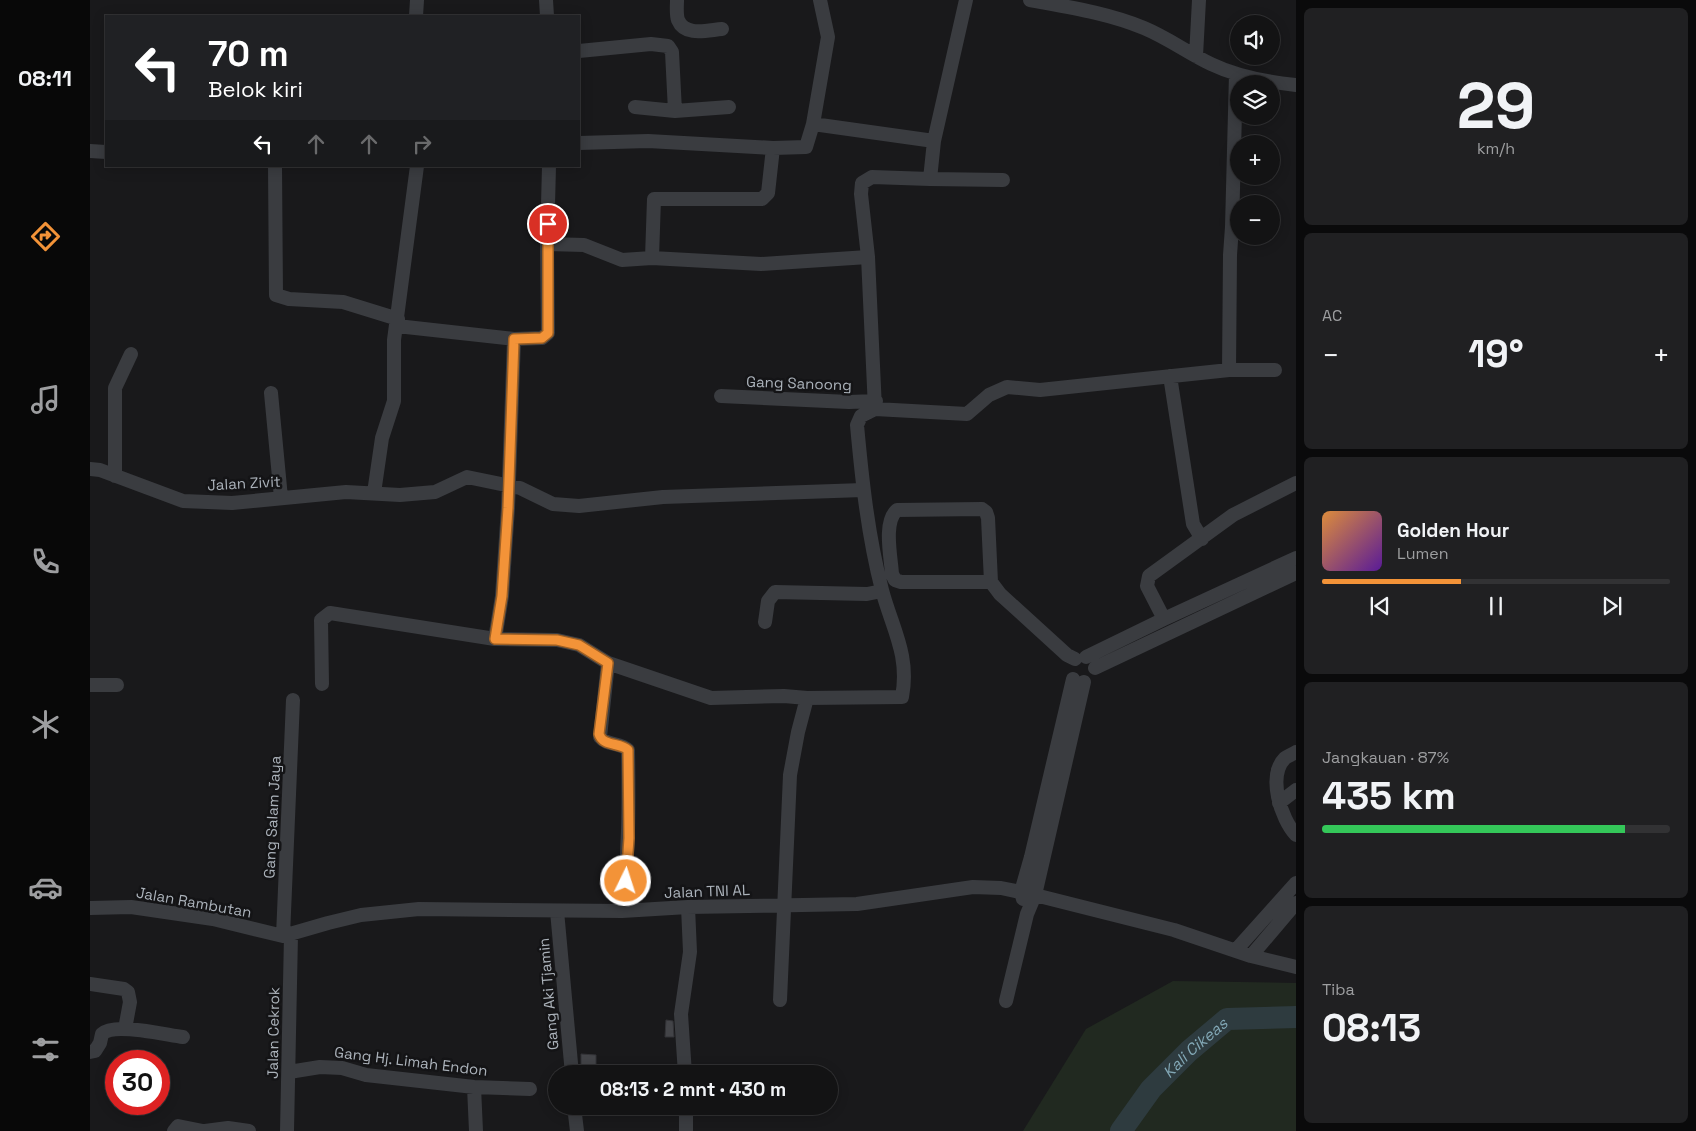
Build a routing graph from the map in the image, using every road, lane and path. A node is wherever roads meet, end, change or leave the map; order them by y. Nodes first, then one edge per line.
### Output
1 (417, 0) edge
2 (546, 0) edge
3 (677, 0) edge
4 (820, 0) edge
5 (966, 0) edge
6 (1030, 0) edge
7 (1200, 0) edge
8 (1047, 2) edge
9 (416, 15) edge
10 (547, 15) edge
11 (722, 29) dead end
12 (580, 51) edge
13 (1196, 56) junction
14 (1236, 74) junction
15 (1296, 85) edge
16 (635, 108) dead end
17 (729, 108) dead end
18 (676, 111) junction
19 (813, 124) junction
20 (934, 141) junction
21 (580, 143) edge
22 (772, 148) junction
23 (90, 151) edge
24 (105, 152) edge
25 (275, 167) edge
26 (417, 167) edge
27 (549, 167) edge
28 (930, 179) junction
29 (1004, 180) dead end
30 (547, 244) junction
31 (868, 257) junction
32 (652, 258) junction
33 (398, 322) junction
34 (514, 339) junction
35 (131, 354) dead end
36 (1229, 370) junction
37 (1275, 370) dead end
38 (1170, 376) junction
39 (271, 393) dead end
40 (721, 396) dead end
41 (875, 405) junction
42 (90, 469) edge
43 (115, 476) junction
44 (1296, 483) edge
45 (508, 486) junction
46 (863, 490) junction
47 (374, 493) junction
48 (281, 498) junction
49 (1202, 539) junction
50 (1296, 558) edge
51 (1296, 573) edge
52 (991, 582) junction
53 (882, 591) junction
54 (1164, 619) junction
55 (765, 622) dead end
56 (495, 639) junction
57 (1078, 660) junction
58 (608, 663) junction
59 (1079, 681) junction
60 (322, 684) dead end
61 (118, 685) dead end
62 (90, 686) edge
63 (807, 698) junction
64 (293, 700) dead end
65 (1296, 752) edge
66 (1054, 789) junction
67 (1296, 790) edge
68 (1279, 803) junction
69 (1296, 835) edge
70 (1296, 883) edge
71 (1021, 892) junction
72 (1035, 895) junction
73 (1296, 903) edge
74 (784, 906) junction
75 (688, 907) junction
76 (90, 908) edge
77 (557, 911) junction
78 (622, 911) junction
79 (1027, 914) junction
80 (287, 936) junction
81 (1236, 950) junction
82 (1251, 956) junction
83 (1296, 967) edge
84 (90, 984) edge
85 (780, 1000) dead end
86 (1006, 1001) dead end
87 (126, 1029) junction
88 (182, 1037) dead end
89 (90, 1052) edge
90 (571, 1065) edge
91 (684, 1065) edge
92 (289, 1072) junction
93 (474, 1087) junction
94 (530, 1089) dead end
95 (575, 1115) edge
96 (686, 1115) edge
97 (174, 1131) edge
98 (204, 1131) edge
99 (249, 1131) edge
100 (287, 1131) edge
101 (476, 1131) edge
102 (577, 1131) edge
103 (686, 1131) edge

1 - 9 street
2 - 10 street
3 - 11 street
4 - 19 street
5 - 20 street
6 - 8 street
7 - 13 street
8 - 13 street
12 - 18 street
13 - 14 street
14 - 15 street
14 - 36 street
16 - 18 street
17 - 18 street
19 - 20 street
19 - 22 street
20 - 28 street
21 - 22 street
22 - 32 street
23 - 24 street
25 - 33 street
26 - 33 street
27 - 30 street
28 - 29 street
28 - 31 street
30 - 32 street
30 - 34 street
31 - 32 street
31 - 41 street
33 - 34 street
33 - 47 street
34 - 45 street
35 - 43 street
36 - 37 street, Gang Sanoong
36 - 38 street, Gang Sanoong
38 - 41 street, Gang Sanoong
38 - 49 street
39 - 48 street
40 - 41 street, Gang Sanoong
41 - 46 street
42 - 43 street, Jalan Zivit
43 - 48 street, Jalan Zivit
44 - 49 street
45 - 46 street, Jalan Zivit
45 - 47 street, Jalan Zivit
45 - 56 street
46 - 53 street
47 - 48 street, Jalan Zivit
49 - 54 street
50 - 54 street
51 - 57 street
52 - 52 street
52 - 57 street
53 - 55 street
53 - 63 street
54 - 57 street
56 - 58 street
56 - 60 street
57 - 59 street
57 - 59 street
58 - 63 street
58 - 78 street
59 - 66 street
61 - 62 street
63 - 74 street
64 - 80 street, Gang Salam Jaya
65 - 68 street
66 - 71 street
66 - 72 street
67 - 68 street
68 - 69 street
70 - 81 street
71 - 72 street, Jalan TNI AL
71 - 74 street, Jalan TNI AL
71 - 79 street
72 - 79 street
72 - 81 street, Jalan TNI AL
73 - 82 street
74 - 75 street, Jalan TNI AL
74 - 85 street
75 - 78 street, Jalan TNI AL
75 - 91 street
76 - 80 street, Jalan Rambutan
77 - 78 street, Jalan TNI AL
77 - 80 street, Jalan TNI AL
77 - 90 street, Gang Aki Tjamin
79 - 86 street
80 - 92 street, Jalan Cekrok
81 - 82 street, Jalan TNI AL
82 - 83 street, Jalan TNI AL
84 - 87 street
87 - 88 street
87 - 89 street
92 - 93 street, Gang Hj. Limah Endon
92 - 100 street, Jalan Cekrok
93 - 94 street, Gang Hj. Limah Endon
93 - 101 street
95 - 102 street
96 - 103 street
97 - 98 street
98 - 99 street

